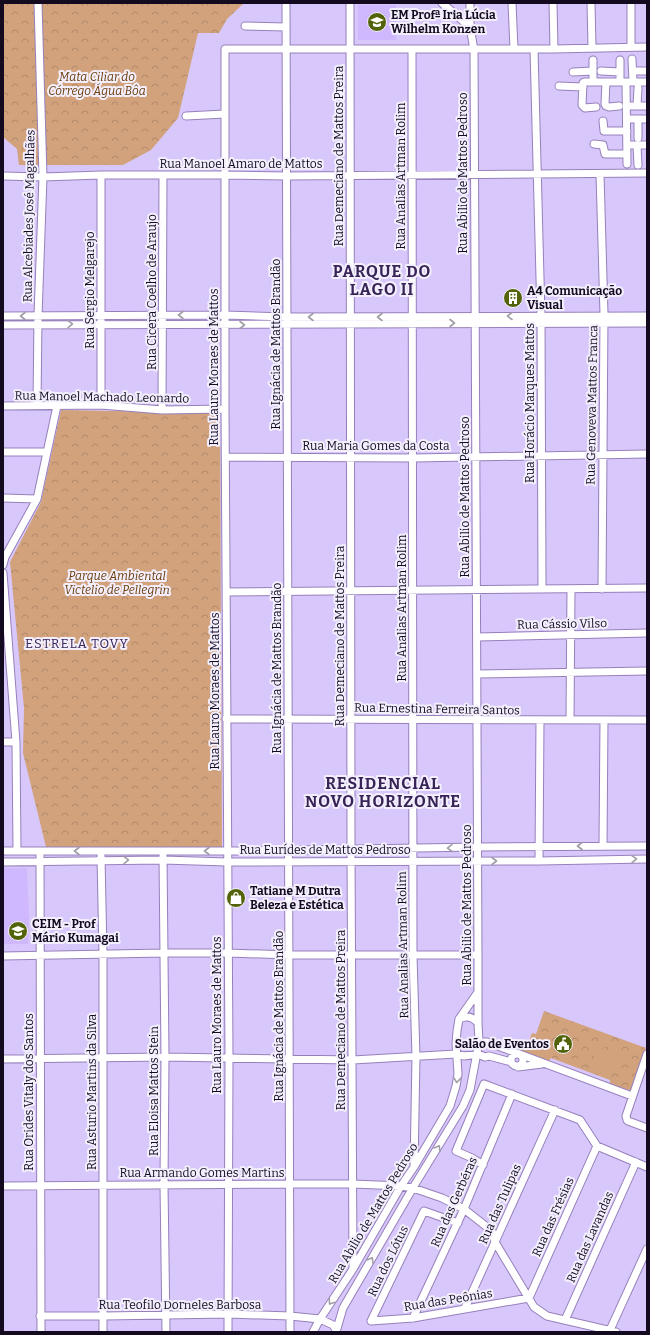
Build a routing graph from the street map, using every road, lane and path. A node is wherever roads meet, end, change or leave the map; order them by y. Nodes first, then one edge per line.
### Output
1 (38, 3) edge
2 (286, 3) edge
3 (350, 3) edge
4 (442, 3) edge
5 (470, 3) edge
6 (512, 3) edge
7 (552, 3) edge
8 (591, 3) edge
9 (631, 3) edge
10 (245, 26) dead end
11 (286, 27) junction
12 (470, 27) junction
13 (592, 47) junction
14 (631, 47) junction
15 (647, 47) edge
16 (514, 49) junction
17 (534, 49) junction
18 (554, 49) junction
19 (289, 50) junction
20 (412, 50) junction
21 (474, 50) junction
22 (349, 51) junction
23 (632, 59) dead end
24 (593, 60) dead end
25 (620, 60) dead end
26 (593, 71) junction
27 (633, 71) junction
28 (647, 71) edge
29 (573, 72) dead end
30 (601, 72) dead end
31 (620, 72) junction
32 (593, 82) junction
33 (606, 82) junction
34 (647, 82) edge
35 (629, 84) junction
36 (559, 86) dead end
37 (583, 87) junction
38 (619, 106) dead end
39 (627, 106) junction
40 (637, 106) junction
41 (647, 106) edge
42 (596, 107) dead end
43 (225, 114) junction
44 (186, 116) dead end
45 (627, 119) junction
46 (638, 119) junction
47 (647, 119) edge
48 (603, 121) dead end
49 (627, 131) junction
50 (638, 142) junction
51 (594, 144) dead end
52 (627, 145) junction
53 (647, 145) edge
54 (627, 154) junction
55 (627, 164) dead end
56 (638, 165) dead end
57 (647, 173) edge
58 (474, 174) junction
59 (537, 174) junction
60 (600, 174) junction
61 (101, 175) junction
62 (163, 175) junction
63 (225, 175) junction
64 (410, 175) junction
65 (3, 176) edge
66 (289, 176) junction
67 (350, 176) junction
68 (43, 177) junction
69 (162, 314) junction
70 (225, 315) junction
71 (3, 316) edge
72 (38, 316) junction
73 (102, 316) junction
74 (350, 316) junction
75 (647, 316) edge
76 (604, 319) junction
77 (413, 320) junction
78 (475, 320) junction
79 (541, 320) junction
80 (287, 321) junction
81 (647, 323) edge
82 (101, 324) junction
83 (162, 324) junction
84 (3, 325) edge
85 (39, 325) junction
86 (225, 325) junction
87 (101, 405) junction
88 (3, 406) edge
89 (37, 406) junction
90 (57, 406) junction
91 (225, 409) junction
92 (162, 410) junction
93 (3, 452) edge
94 (47, 452) junction
95 (647, 454) edge
96 (541, 455) junction
97 (602, 455) junction
98 (226, 457) junction
99 (288, 457) junction
100 (476, 457) junction
101 (351, 458) junction
102 (414, 458) junction
103 (3, 498) edge
104 (37, 499) junction
105 (3, 565) edge
106 (3, 573) edge
107 (4, 588) edge
108 (602, 588) junction
109 (647, 588) edge
110 (542, 589) junction
111 (571, 589) junction
112 (476, 590) junction
113 (288, 591) junction
114 (351, 591) junction
115 (413, 591) junction
116 (226, 592) junction
117 (647, 633) edge
118 (570, 634) junction
119 (477, 637) junction
120 (570, 671) junction
121 (647, 671) edge
122 (477, 674) junction
123 (226, 719) junction
124 (351, 719) junction
125 (413, 719) junction
126 (288, 720) junction
127 (540, 720) junction
128 (570, 720) junction
129 (604, 720) junction
130 (647, 720) edge
131 (477, 721) junction
132 (3, 742) edge
133 (16, 742) junction
134 (539, 846) junction
135 (603, 846) junction
136 (647, 846) edge
137 (477, 847) junction
138 (414, 848) junction
139 (351, 849) junction
140 (289, 850) junction
141 (3, 851) edge
142 (17, 851) junction
143 (40, 851) junction
144 (101, 851) junction
145 (162, 851) junction
146 (227, 851) junction
147 (647, 859) edge
148 (163, 860) junction
149 (102, 861) junction
150 (352, 861) junction
151 (413, 861) junction
152 (478, 861) junction
153 (539, 861) junction
154 (3, 862) edge
155 (227, 862) junction
156 (289, 862) junction
157 (40, 863) junction
158 (164, 953) junction
159 (227, 953) junction
160 (103, 954) junction
161 (290, 955) junction
162 (352, 955) junction
163 (413, 955) junction
164 (478, 955) junction
165 (3, 956) edge
166 (40, 956) junction
167 (478, 992) junction
168 (459, 1018) junction
169 (478, 1023) junction
170 (479, 1042) junction
171 (492, 1044) junction
172 (456, 1054) junction
173 (478, 1054) junction
174 (518, 1054) junction
175 (647, 1054) edge
176 (489, 1056) junction
177 (41, 1057) junction
178 (165, 1057) junction
179 (416, 1057) junction
180 (103, 1058) junction
181 (229, 1058) junction
182 (290, 1058) junction
183 (3, 1059) edge
184 (353, 1060) junction
185 (511, 1062) junction
186 (548, 1064) junction
187 (518, 1066) junction
188 (512, 1094) junction
189 (632, 1096) junction
190 (555, 1110) junction
191 (647, 1128) edge
192 (597, 1146) junction
193 (636, 1162) junction
194 (483, 1165) junction
195 (414, 1167) junction
196 (647, 1167) edge
197 (103, 1184) junction
198 (164, 1184) junction
199 (228, 1184) junction
200 (290, 1184) junction
201 (353, 1184) junction
202 (40, 1185) junction
203 (3, 1186) edge
204 (401, 1186) junction
205 (414, 1187) junction
206 (465, 1208) junction
207 (458, 1223) junction
208 (495, 1242) junction
209 (647, 1249) edge
210 (353, 1269) junction
211 (529, 1298) junction
212 (465, 1308) junction
213 (228, 1314) junction
214 (167, 1315) junction
215 (40, 1316) junction
216 (104, 1316) junction
217 (290, 1316) junction
218 (413, 1318) junction
219 (320, 1319) junction
220 (565, 1320) junction
221 (371, 1321) joint
222 (336, 1331) edge
223 (613, 1331) edge
224 (41, 1332) edge
225 (103, 1332) edge
226 (166, 1332) edge
227 (228, 1332) edge
228 (290, 1332) edge
229 (313, 1332) edge

1 - 68 street, Rua Alcebiades José Magalhães
2 - 11 street, Rua Ignácia de Mattos Brandão
3 - 22 street, Rua Demeciano de Mattos Preira
4 - 12 street
5 - 12 street, Rua Abilio de Mattos Pedroso
6 - 16 street
7 - 18 street
8 - 13 street
9 - 14 street
10 - 11 street
11 - 19 street, Rua Ignácia de Mattos Brandão
12 - 21 street, Rua Abilio de Mattos Pedroso
13 - 14 street
13 - 18 street
14 - 15 street
16 - 17 street
16 - 21 street
17 - 18 street
17 - 59 street, Rua Horácio Marques Mattos
19 - 22 street
19 - 43 street, Rua Lauro Moraes de Mattos
19 - 66 street, Rua Ignácia de Mattos Brandão
20 - 21 street
20 - 22 street
20 - 64 street, Rua Analias Artman Rolim
21 - 58 street, Rua Abilio de Mattos Pedroso
22 - 67 street, Rua Demeciano de Mattos Preira
23 - 27 street
24 - 26 street
25 - 31 street
26 - 29 street
26 - 32 street
27 - 28 street
27 - 35 street
30 - 31 street
31 - 35 street
32 - 33 street
32 - 37 street
33 - 35 street
33 - 38 street
34 - 35 street
35 - 39 street
35 - 40 street
36 - 37 street
37 - 42 street
39 - 40 street
39 - 45 street
40 - 41 street
43 - 44 street
43 - 63 street, Rua Lauro Moraes de Mattos
45 - 46 street
45 - 49 street
46 - 47 street
46 - 50 street
48 - 49 street
49 - 52 street
50 - 52 street
50 - 53 street
50 - 56 street
51 - 54 street
52 - 54 street
54 - 55 street
57 - 60 street, Rua Manoel Amaro de Mattos
58 - 59 street, Rua Manoel Amaro de Mattos
58 - 64 street, Rua Manoel Amaro de Mattos
58 - 78 street, Rua Abilio de Mattos Pedroso
59 - 60 street, Rua Manoel Amaro de Mattos
59 - 79 street, Rua Horácio Marques Mattos
60 - 76 street, Rua Genoveva Mattos Franca
61 - 62 street, Rua Manoel Amaro de Mattos
61 - 68 street, Rua Manoel Amaro de Mattos
61 - 73 street, Rua Sergio Melgarejo
62 - 63 street, Rua Manoel Amaro de Mattos
62 - 69 street, Rua Cicera Coelho de Araujo
63 - 66 street, Rua Manoel Amaro de Mattos
63 - 70 street, Rua Lauro Moraes de Mattos
64 - 67 street, Rua Manoel Amaro de Mattos
64 - 77 street, Rua Analias Artman Rolim
65 - 68 street, Rua Manoel Amaro de Mattos
66 - 67 street, Rua Manoel Amaro de Mattos
66 - 80 street, Rua Ignácia de Mattos Brandão
67 - 74 street, Rua Demeciano de Mattos Preira
68 - 72 street, Rua Alcebiades José Magalhães
70 -> 69 street
69 - 73 street
69 - 83 street, Rua Cicera Coelho de Araujo
70 - 80 street
70 - 86 street, Rua Lauro Moraes de Mattos
72 -> 71 street
72 - 73 street
72 - 85 street, Rua Alcebiades José Magalhães
73 - 82 street, Rua Sergio Melgarejo
74 - 77 street
74 - 80 street
74 - 101 street, Rua Demeciano de Mattos Preira
75 - 76 street
76 - 79 street
76 - 81 street
76 - 97 street, Rua Genoveva Mattos Franca
77 - 78 street
77 - 102 street, Rua Analias Artman Rolim
78 - 79 street
78 - 100 street, Rua Abilio de Mattos Pedroso
79 - 96 street, Rua Horácio Marques Mattos
86 -> 80 street
80 - 99 street, Rua Ignácia de Mattos Brandão
82 - 83 street
85 -> 82 street
82 - 87 street, Rua Sergio Melgarejo
83 - 86 street
83 - 92 street, Rua Cicera Coelho de Araujo
84 - 85 street
85 - 89 street, Rua Alcebiades José Magalhães
86 - 91 street, Rua Lauro Moraes de Mattos
87 - 90 street, Rua Manoel Machado Leonardo
87 - 92 street, Rua Manoel Machado Leonardo
88 - 89 street, Rua Manoel Machado Leonardo
89 - 90 street, Rua Manoel Machado Leonardo
90 - 94 street
91 - 92 street, Rua Manoel Machado Leonardo
91 - 98 street, Rua Lauro Moraes de Mattos
93 - 94 street
94 - 104 street
95 - 97 street, Rua Maria Gomes da Costa
96 - 97 street, Rua Maria Gomes da Costa
96 - 100 street, Rua Maria Gomes da Costa
96 - 110 street, Rua Horácio Marques Mattos
97 - 108 street, Rua Genoveva Mattos Franca
98 - 99 street, Rua Maria Gomes da Costa
98 - 116 street, Rua Lauro Moraes de Mattos
99 - 101 street, Rua Maria Gomes da Costa
99 - 113 street, Rua Ignácia de Mattos Brandão
100 - 102 street, Rua Maria Gomes da Costa
100 - 112 street, Rua Abilio de Mattos Pedroso
101 - 102 street, Rua Maria Gomes da Costa
101 - 114 street, Rua Demeciano de Mattos Preira
102 - 115 street, Rua Analias Artman Rolim
103 - 104 street
104 - 105 street
106 - 107 street
107 - 133 street
108 - 109 street
108 - 111 street
110 - 111 street
110 - 112 street
111 - 118 street
112 - 115 street
112 - 119 street, Rua Abilio de Mattos Pedroso
113 - 114 street
113 - 116 street
113 - 126 street, Rua Ignácia de Mattos Brandão
114 - 115 street
114 - 124 street, Rua Demeciano de Mattos Preira
115 - 125 street, Rua Analias Artman Rolim
116 - 123 street, Rua Lauro Moraes de Mattos
117 - 118 street, Rua Cássio Vilso
118 - 119 street, Rua Cássio Vilso
118 - 120 street
119 - 122 street, Rua Abilio de Mattos Pedroso
120 - 121 street
120 - 122 street
120 - 128 street
122 - 131 street, Rua Abilio de Mattos Pedroso
123 - 126 street, Rua Ernestina Ferreira Santos
123 - 146 street, Rua Lauro Moraes de Mattos
124 - 125 street, Rua Ernestina Ferreira Santos
124 - 126 street, Rua Ernestina Ferreira Santos
124 - 139 street, Rua Demeciano de Mattos Preira
125 - 131 street, Rua Ernestina Ferreira Santos
125 - 138 street, Rua Analias Artman Rolim
126 - 140 street, Rua Ignácia de Mattos Brandão
127 - 128 street, Rua Ernestina Ferreira Santos
127 - 131 street, Rua Ernestina Ferreira Santos
127 - 134 street
128 - 129 street, Rua Ernestina Ferreira Santos
129 - 130 street, Rua Ernestina Ferreira Santos
129 - 135 street
131 - 137 street, Rua Abilio de Mattos Pedroso
132 - 133 street
133 - 142 street
135 -> 134 street, Rua Eurídes de Mattos Pedroso
134 - 137 street, Rua Eurídes de Mattos Pedroso
134 - 153 street
135 - 136 street, Rua Eurídes de Mattos Pedroso
137 -> 138 street, Rua Eurídes de Mattos Pedroso
137 - 152 street, Rua Abilio de Mattos Pedroso
138 - 139 street, Rua Eurídes de Mattos Pedroso
138 - 151 street, Rua Analias Artman Rolim
139 - 140 street, Rua Eurídes de Mattos Pedroso
139 - 150 street, Rua Demeciano de Mattos Preira
140 - 146 street, Rua Eurídes de Mattos Pedroso
140 - 156 street, Rua Ignácia de Mattos Brandão
141 - 142 street, Rua Eurídes de Mattos Pedroso
142 - 143 street, Rua Eurídes de Mattos Pedroso
144 -> 143 street, Rua Eurídes de Mattos Pedroso
143 - 157 street, Rua Orides Vitaly dos Santos
144 - 145 street, Rua Eurídes de Mattos Pedroso
144 - 149 street, Rua Asturio Martins da Silva
146 -> 145 street, Rua Eurídes de Mattos Pedroso
145 - 148 street, Rua Eloisa Mattos Stein
146 - 155 street, Rua Lauro Moraes de Mattos
153 -> 147 street, Rua Eurídes de Mattos Pedroso
149 -> 148 street, Rua Eurídes de Mattos Pedroso
148 - 155 street, Rua Eurídes de Mattos Pedroso
148 - 158 street, Rua Eloisa Mattos Stein
149 - 157 street, Rua Eurídes de Mattos Pedroso
149 - 160 street, Rua Asturio Martins da Silva
150 - 151 street, Rua Eurídes de Mattos Pedroso
150 - 156 street, Rua Eurídes de Mattos Pedroso
150 - 162 street, Rua Demeciano de Mattos Preira
151 - 152 street, Rua Eurídes de Mattos Pedroso
151 - 163 street, Rua Analias Artman Rolim
152 -> 153 street, Rua Eurídes de Mattos Pedroso
152 - 164 street, Rua Abilio de Mattos Pedroso
154 - 157 street, Rua Eurídes de Mattos Pedroso
155 - 156 street, Rua Eurídes de Mattos Pedroso
155 - 159 street, Rua Lauro Moraes de Mattos
156 - 161 street, Rua Ignácia de Mattos Brandão
157 - 166 street, Rua Orides Vitaly dos Santos
158 - 159 street
158 - 160 street
158 - 178 street, Rua Eloisa Mattos Stein
159 - 161 street
159 - 181 street, Rua Lauro Moraes de Mattos
160 - 166 street
160 - 180 street, Rua Asturio Martins da Silva
161 - 162 street
161 - 182 street, Rua Ignácia de Mattos Brandão
162 - 163 street
162 - 184 street, Rua Demeciano de Mattos Preira
163 - 164 street
163 - 179 street, Rua Analias Artman Rolim
164 - 167 street, Rua Abilio de Mattos Pedroso
165 - 166 street
166 - 177 street, Rua Orides Vitaly dos Santos
167 - 168 street, Rua Abilio de Mattos Pedroso
167 - 169 street, Rua Abilio de Mattos Pedroso
168 - 169 street
168 - 172 street, Rua Abilio de Mattos Pedroso
169 - 170 street, Rua Abilio de Mattos Pedroso
170 - 171 street
170 - 173 street, Rua Abilio de Mattos Pedroso
171 - 174 street
171 - 176 street
172 - 173 street
172 - 179 street
172 -> 195 street, Rua Abilio de Mattos Pedroso
173 - 176 street
205 -> 173 street, Rua Abilio de Mattos Pedroso
174 - 185 street
174 - 186 street
174 - 187 street
175 - 189 street
176 - 185 street
177 - 180 street
177 - 183 street
177 - 202 street, Rua Orides Vitaly dos Santos
178 - 180 street
178 - 181 street
178 - 198 street, Rua Eloisa Mattos Stein
179 - 184 street
179 - 195 street, Rua Analias Artman Rolim
180 - 197 street, Rua Asturio Martins da Silva
181 - 182 street
181 - 199 street, Rua Lauro Moraes de Mattos
182 - 184 street
182 - 200 street, Rua Ignácia de Mattos Brandão
184 - 201 street, Rua Demeciano de Mattos Preira
185 - 187 street
186 - 187 street
186 - 189 street
188 - 190 street
188 - 194 street, Rua das Gerbéras
188 - 194 street
189 - 191 street
190 - 192 street
190 - 208 street, Rua das Tulipas
192 - 193 street
192 - 211 street, Rua das Frésias
193 - 196 street
193 - 220 street, Rua das Lavandas
194 - 206 street, Rua das Gerbéras
195 - 204 street, Rua Abilio de Mattos Pedroso
197 - 198 street, Rua Armando Gomes Martins
197 - 202 street, Rua Armando Gomes Martins
197 - 216 street, Rua Asturio Martins da Silva
198 - 199 street, Rua Armando Gomes Martins
198 - 214 street, Rua Eloisa Mattos Stein
199 - 200 street, Rua Armando Gomes Martins
199 - 213 street, Rua Lauro Moraes de Mattos
200 - 201 street, Rua Armando Gomes Martins
200 - 217 street, Rua Ignácia de Mattos Brandão
201 - 204 street, Rua Armando Gomes Martins
201 - 210 street, Rua Demeciano de Mattos Preira
202 - 203 street, Rua Armando Gomes Martins
202 - 215 street, Rua Orides Vitaly dos Santos
204 - 205 street, Rua Armando Gomes Martins
204 - 210 street, Rua Abilio de Mattos Pedroso
205 - 206 street, Rua Armando Gomes Martins
222 -> 205 street, Rua Abilio de Mattos Pedroso
206 - 207 street, Rua das Gerbéras
206 - 208 street, Rua Armando Gomes Martins
207 - 218 street, Rua das Gerbéras
207 - 221 street, Rua dos Lótus
208 - 211 street, Rua Armando Gomes Martins
208 - 212 street, Rua das Tulipas
209 - 223 street
210 -> 219 street, Rua Abilio de Mattos Pedroso
211 - 212 street, Rua das Peônias
211 - 220 street, Rua Armando Gomes Martins
212 - 218 street, Rua das Peônias
213 - 214 street, Rua Teofilo Dorneles Barbosa
213 - 217 street, Rua Teofilo Dorneles Barbosa
213 - 227 street, Rua Lauro Moraes de Mattos
214 - 216 street, Rua Teofilo Dorneles Barbosa
214 - 226 street, Rua Eloisa Mattos Stein
215 - 216 street, Rua Teofilo Dorneles Barbosa
215 - 224 street, Rua Orides Vitaly dos Santos
216 - 225 street, Rua Asturio Martins da Silva
217 - 219 street, Rua Teofilo Dorneles Barbosa
217 - 228 street, Rua Ignácia de Mattos Brandão
218 - 221 street, Rua das Peônias
219 - 222 street
219 - 229 street, Rua Abilio de Mattos Pedroso
220 - 223 street, Rua Armando Gomes Martins

